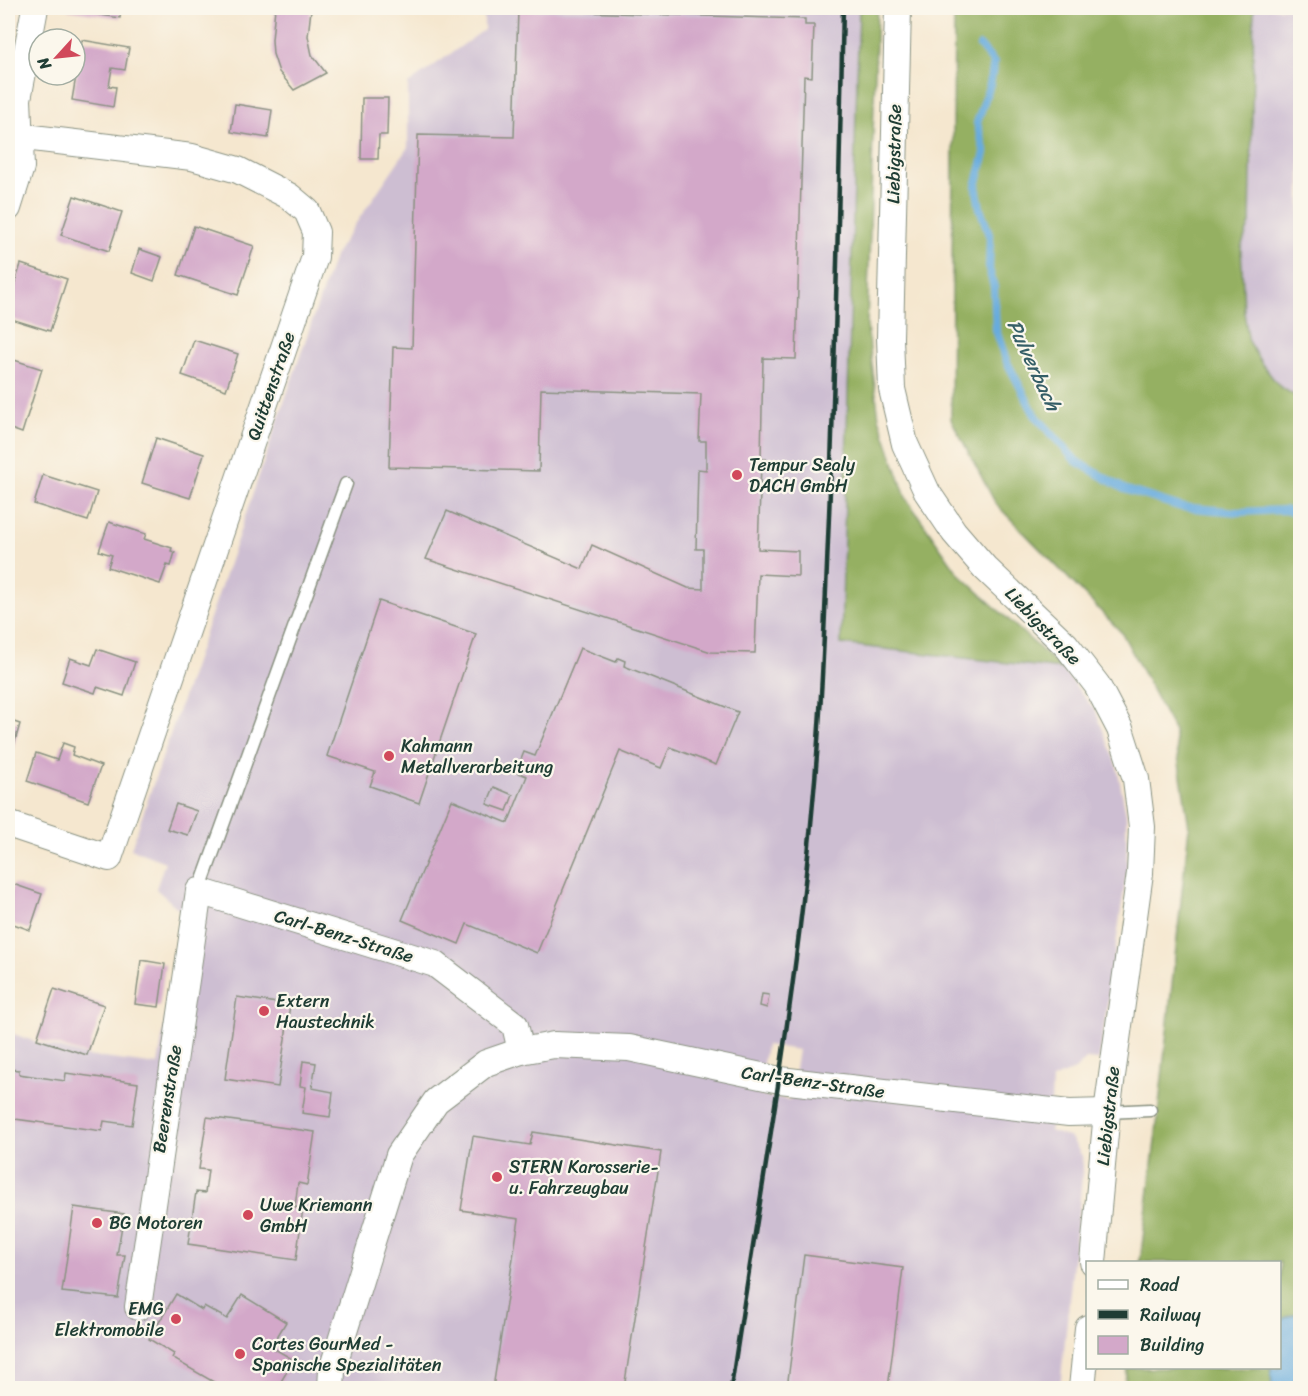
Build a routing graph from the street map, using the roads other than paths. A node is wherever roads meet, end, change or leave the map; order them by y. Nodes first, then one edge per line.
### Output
1 (35, 8) edge
2 (898, 8) edge
3 (14, 136) edge
4 (8, 208) edge
5 (346, 484) dead end
6 (8, 824) edge
7 (199, 891) junction
8 (520, 1052) junction
9 (1150, 1110) dead end
10 (1107, 1112) junction
11 (1094, 1261) edge
12 (138, 1307) dead end
13 (1086, 1348) edge
14 (331, 1389) edge
15 (1082, 1389) edge

1 - 3 street
2 - 10 street, Liebigstraße
3 - 4 street
3 - 6 street, Quittenstraße
5 - 7 lane
7 - 8 street, Carl-Benz-Straße
7 - 12 street, Beerenstraße
8 - 10 street, Carl-Benz-Straße
8 - 14 street, Carl-Benz-Straße
9 - 10 lane
10 - 11 street, Liebigstraße
13 - 15 street

